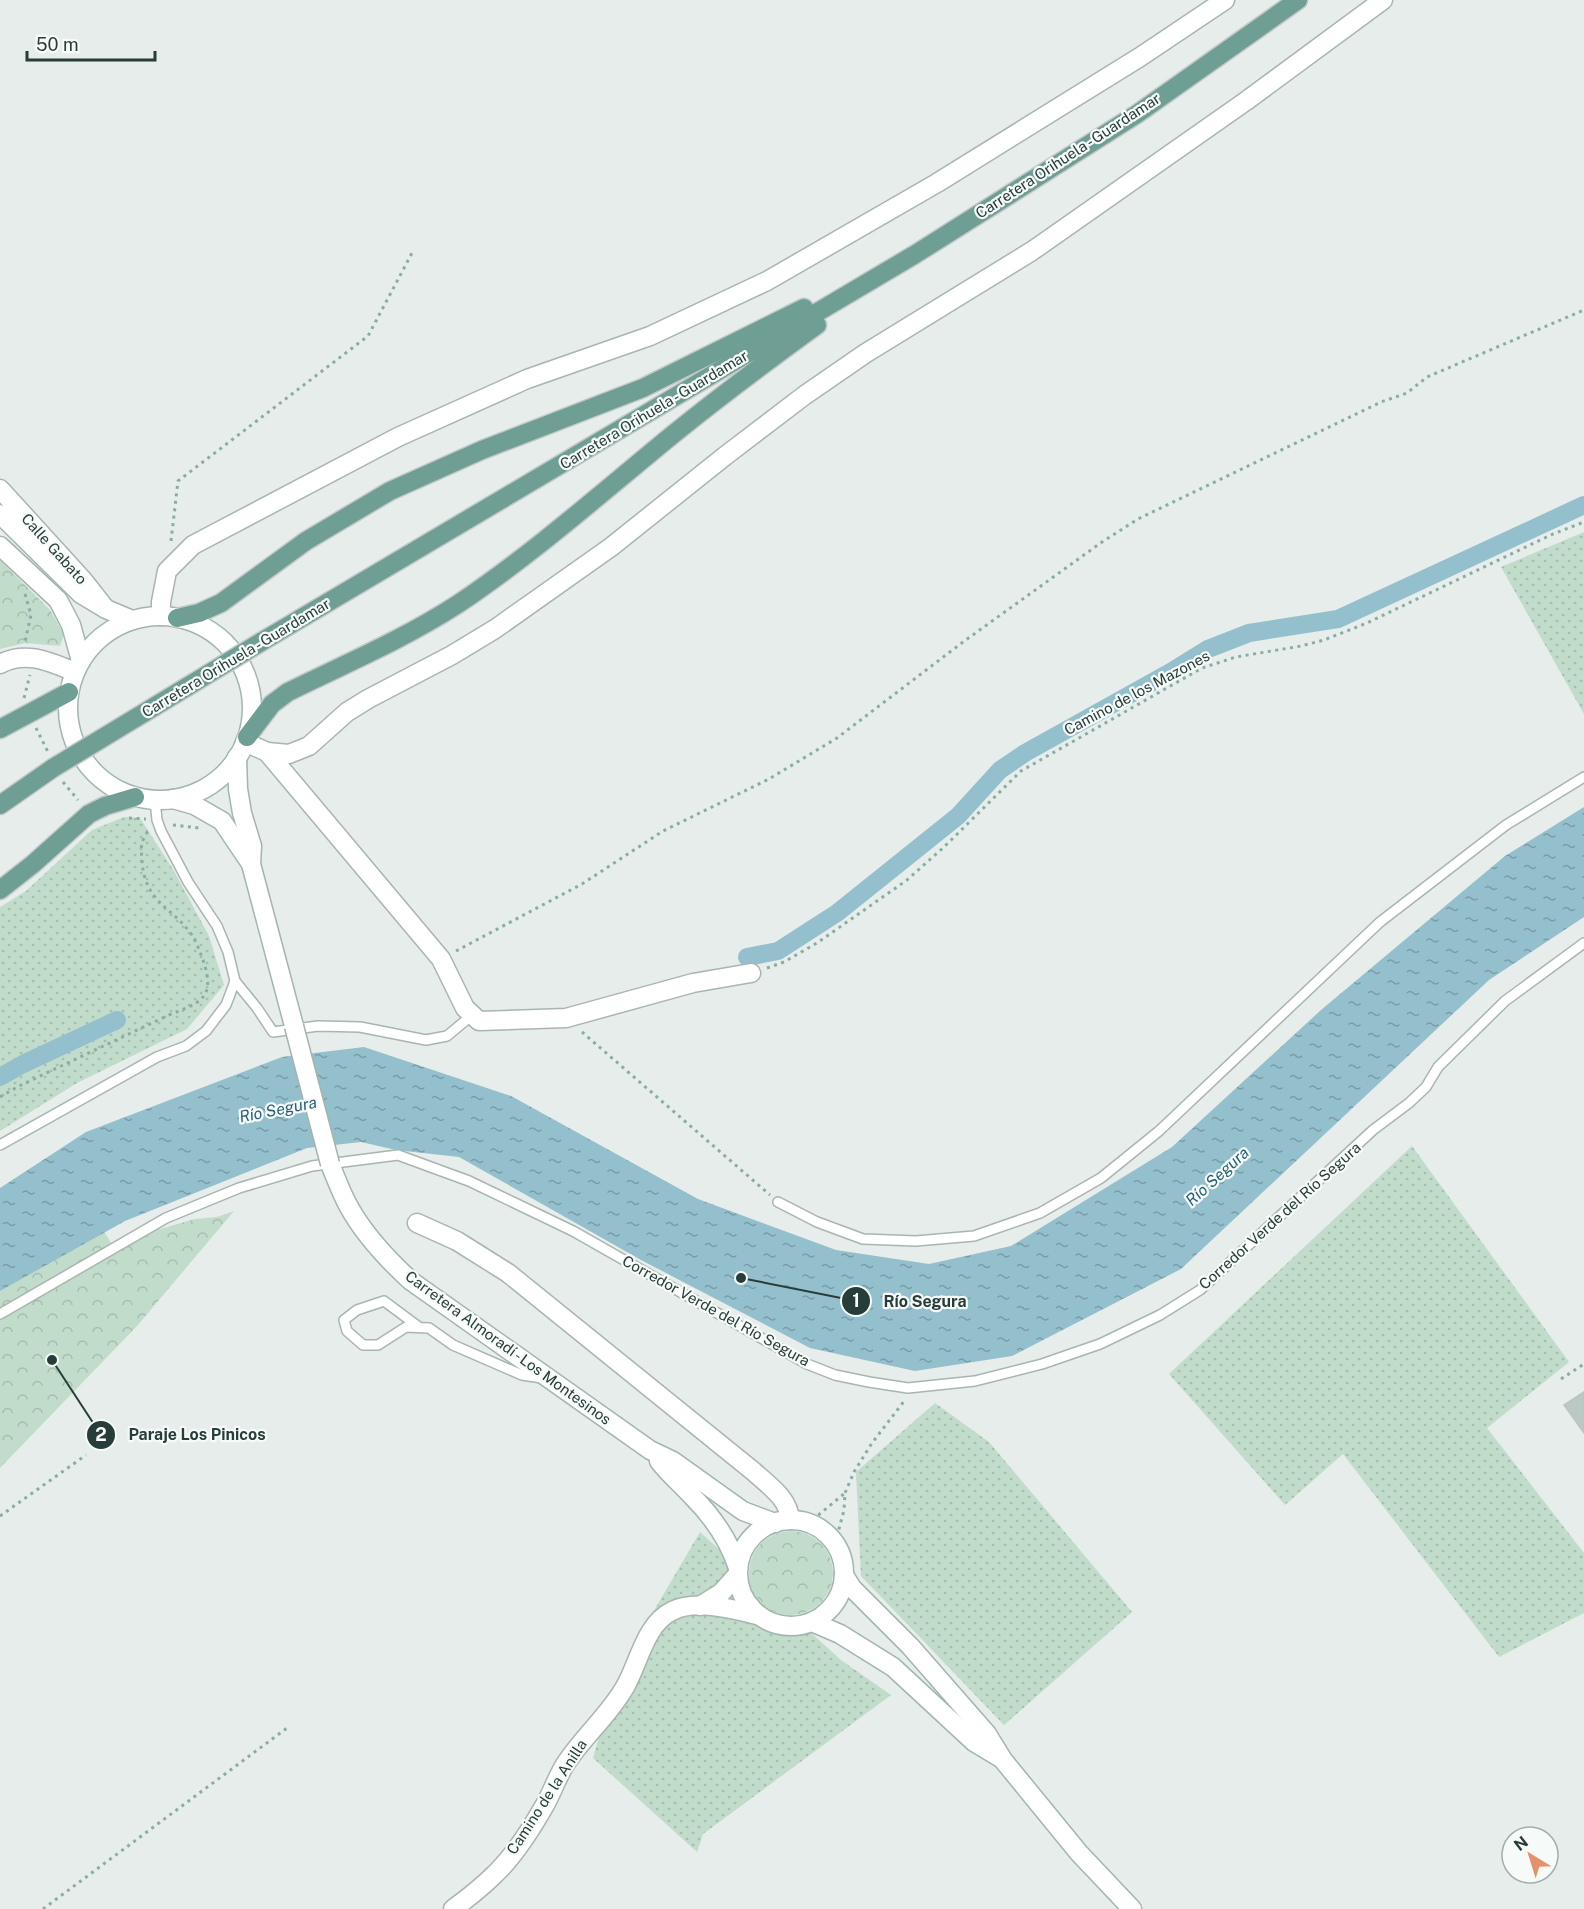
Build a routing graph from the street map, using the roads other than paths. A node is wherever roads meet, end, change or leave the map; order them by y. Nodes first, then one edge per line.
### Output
1 (1225, 0) edge
2 (1298, 0) edge
3 (1383, 0) edge
4 (914, 255) junction
5 (0, 489) edge
6 (0, 514) edge
7 (0, 546) edge
8 (106, 609) junction
9 (169, 617) junction
10 (132, 620) junction
11 (0, 664) edge
12 (78, 666) junction
13 (69, 692) junction
14 (0, 729) edge
15 (243, 745) junction
16 (267, 752) junction
17 (1584, 777) edge
18 (135, 797) junction
19 (164, 799) junction
20 (0, 805) edge
21 (251, 864) junction
22 (0, 890) edge
23 (1584, 943) edge
24 (751, 973) road end
25 (235, 981) junction
26 (471, 1016) junction
27 (0, 1145) edge
28 (778, 1202) road end
29 (417, 1223) dead end
30 (0, 1314) edge
31 (419, 1328) junction
32 (552, 1380) junction
33 (650, 1450) junction
34 (790, 1522) junction
35 (737, 1572) junction
36 (844, 1575) junction
37 (700, 1606) junction
38 (757, 1615) junction
39 (812, 1622) junction
40 (1003, 1760) junction
41 (453, 1909) edge
42 (1132, 1909) edge

1 - 9 street
2 - 4 main road, Carretera Orihuela - Guardamar
3 - 16 street
4 - 9 main road
4 - 15 main road
4 - 20 main road, Carretera Orihuela - Guardamar, bridge
5 - 8 street, Calle Gabato
6 - 8 street
7 - 12 street
8 - 10 street
9 - 10 street
9 - 15 street
10 - 12 street
11 - 12 street
12 - 13 street
13 - 14 main road
13 - 18 street
15 - 16 street
15 - 19 street
15 - 21 street, Carretera Almoradí - Los Montesinos
16 - 26 street
17 - 28 lane
18 - 19 street
18 - 22 main road
19 - 21 street, Carretera Almoradí - Los Montesinos
19 - 25 lane
21 - 32 street, Carretera Almoradí - Los Montesinos, bridge
23 - 30 lane, Corredor Verde del Río Segura
24 - 26 street
25 - 26 lane
25 - 27 lane
29 - 34 street
31 - 31 lane
31 - 32 lane
32 - 33 street, Carretera Almoradí - Los Montesinos
33 - 34 street, Carretera Almoradí - Los Montesinos
33 - 35 street, Carretera Almoradí - Los Montesinos
34 - 35 street
34 - 36 street
35 - 37 street, Camino de la Anilla
35 - 38 street
36 - 39 street
36 - 40 street
37 - 38 street, Camino de la Anilla
37 - 41 street, Camino de la Anilla
38 - 39 street
39 - 40 street
40 - 42 street

